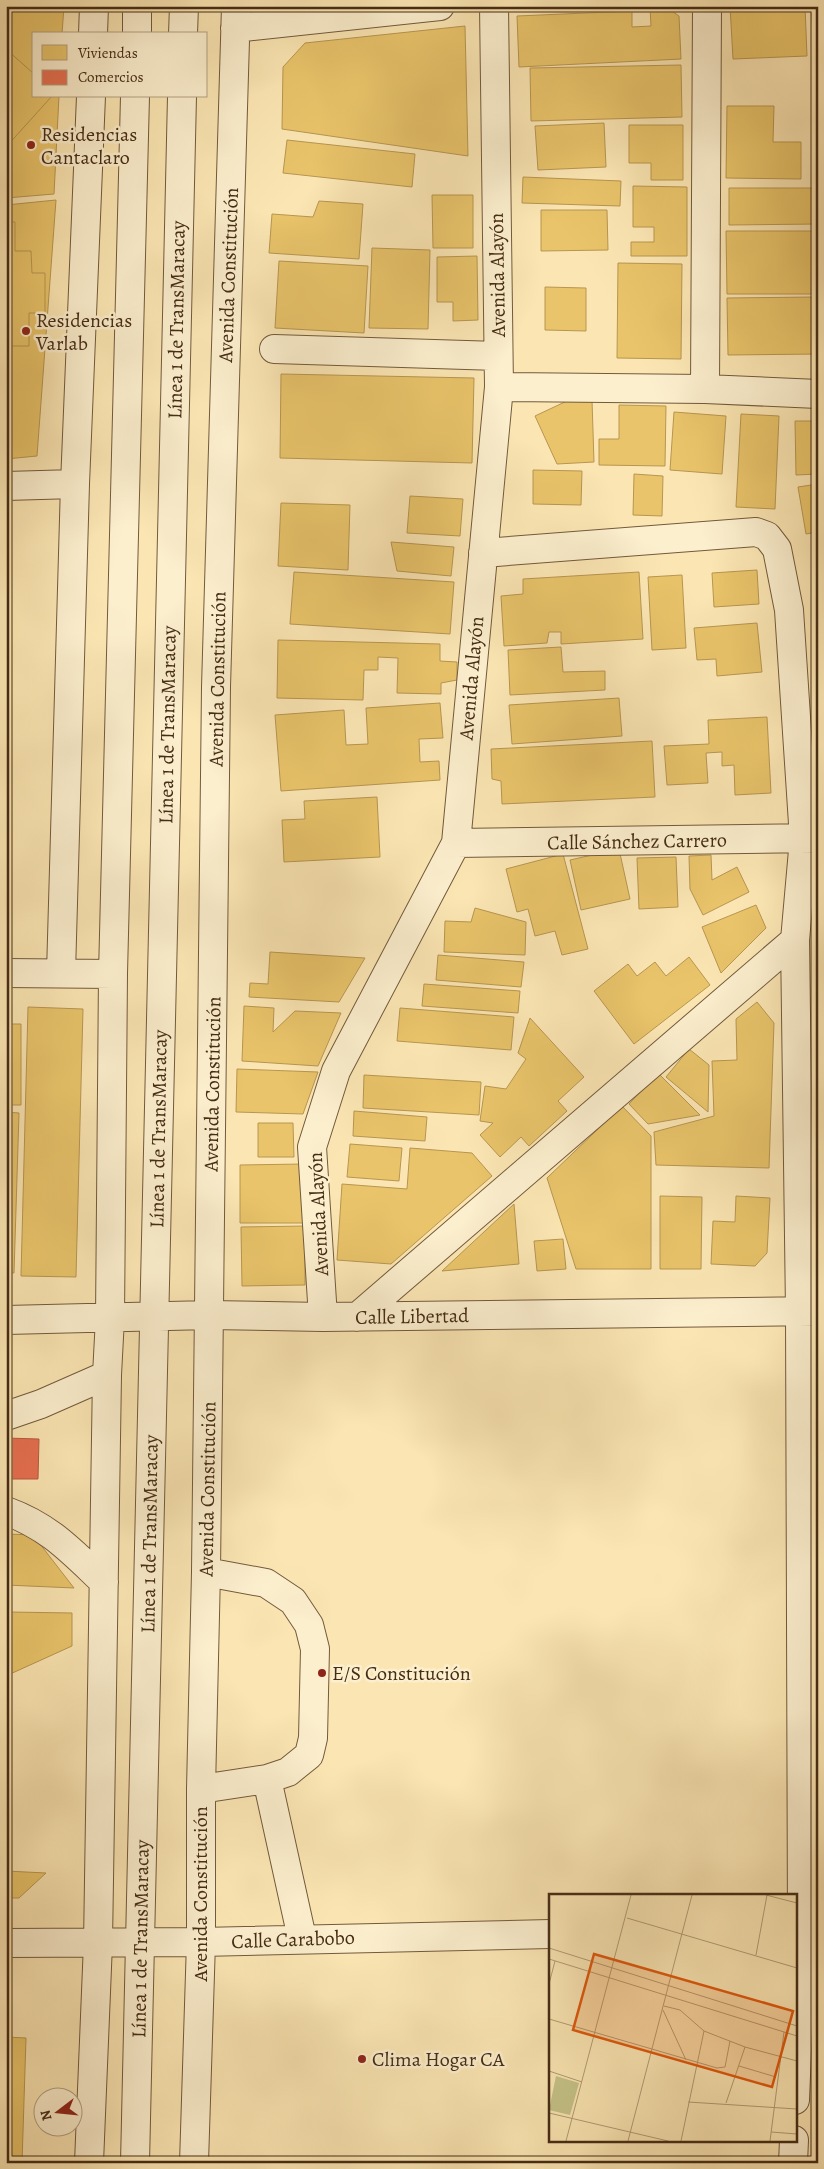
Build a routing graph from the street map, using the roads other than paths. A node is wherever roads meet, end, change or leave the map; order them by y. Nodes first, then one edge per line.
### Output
1 (94, 6) edge
2 (137, 6) edge
3 (184, 6) edge
4 (440, 6) edge
5 (494, 6) edge
6 (707, 6) edge
7 (235, 17) edge
8 (93, 32) edge
9 (137, 32) edge
10 (183, 32) edge
11 (91, 98) edge
12 (135, 98) edge
13 (182, 98) edge
14 (274, 349) dead end
15 (498, 356) junction
16 (499, 387) junction
17 (705, 389) junction
18 (818, 394) edge
19 (75, 484) junction
20 (6, 486) edge
21 (483, 553) junction
22 (811, 839) edge
23 (456, 843) junction
24 (795, 940) junction
25 (61, 972) junction
26 (6, 973) edge
27 (112, 974) junction
28 (809, 1311) edge
29 (209, 1315) junction
30 (154, 1317) junction
31 (323, 1317) junction
32 (357, 1317) junction
33 (110, 1318) junction
34 (6, 1320) edge
35 (107, 1375) junction
36 (6, 1416) edge
37 (6, 1511) edge
38 (206, 1572) junction
39 (104, 1582) junction
40 (267, 1779) junction
41 (201, 1789) junction
42 (805, 1929) edge
43 (549, 1934) edge
44 (302, 1938) junction
45 (201, 1942) junction
46 (98, 1943) junction
47 (140, 1943) junction
48 (6, 1944) edge
49 (796, 2083) edge
50 (794, 2142) edge
51 (89, 2163) edge
52 (135, 2163) edge
53 (194, 2163) edge
54 (793, 2163) edge

1 - 8 street
2 - 9 street
3 - 10 street
4 - 7 street
5 - 15 street, Avenida Alayón
6 - 17 street
7 - 29 street, Avenida Constitución
11 - 19 street
12 - 27 street
13 - 30 street, Línea 1 de TransMaracay
14 - 15 street
15 - 16 street, Avenida Alayón
16 - 17 street
16 - 21 street, Avenida Alayón
17 - 18 street
19 - 20 street
19 - 25 street
21 - 22 street
21 - 23 street, Avenida Alayón
22 - 23 street, Calle Sánchez Carrero
22 - 24 street
23 - 31 street, Avenida Alayón
24 - 28 street
24 - 32 street
25 - 26 street
25 - 27 street
27 - 33 street
28 - 32 street, Calle Libertad
28 - 42 street
29 - 30 street, Calle Libertad
29 - 31 street, Calle Libertad
29 - 38 street, Avenida Constitución
30 - 33 street, Calle Libertad
30 - 47 street, Línea 1 de TransMaracay
31 - 32 street, Calle Libertad
33 - 34 street, Calle Libertad
33 - 35 street
35 - 36 street
35 - 39 street
37 - 39 street
38 - 40 street
38 - 41 street, Avenida Constitución
39 - 46 street
40 - 41 street
40 - 44 street
41 - 45 street, Avenida Constitución
42 - 49 street
43 - 44 street, Calle Carabobo
44 - 45 street, Calle Carabobo
45 - 47 street, Calle Carabobo
45 - 53 street, Avenida Constitución
46 - 47 street, Calle Carabobo
46 - 48 street, Calle Carabobo
46 - 51 street
47 - 52 street, Línea 1 de TransMaracay
50 - 54 street

